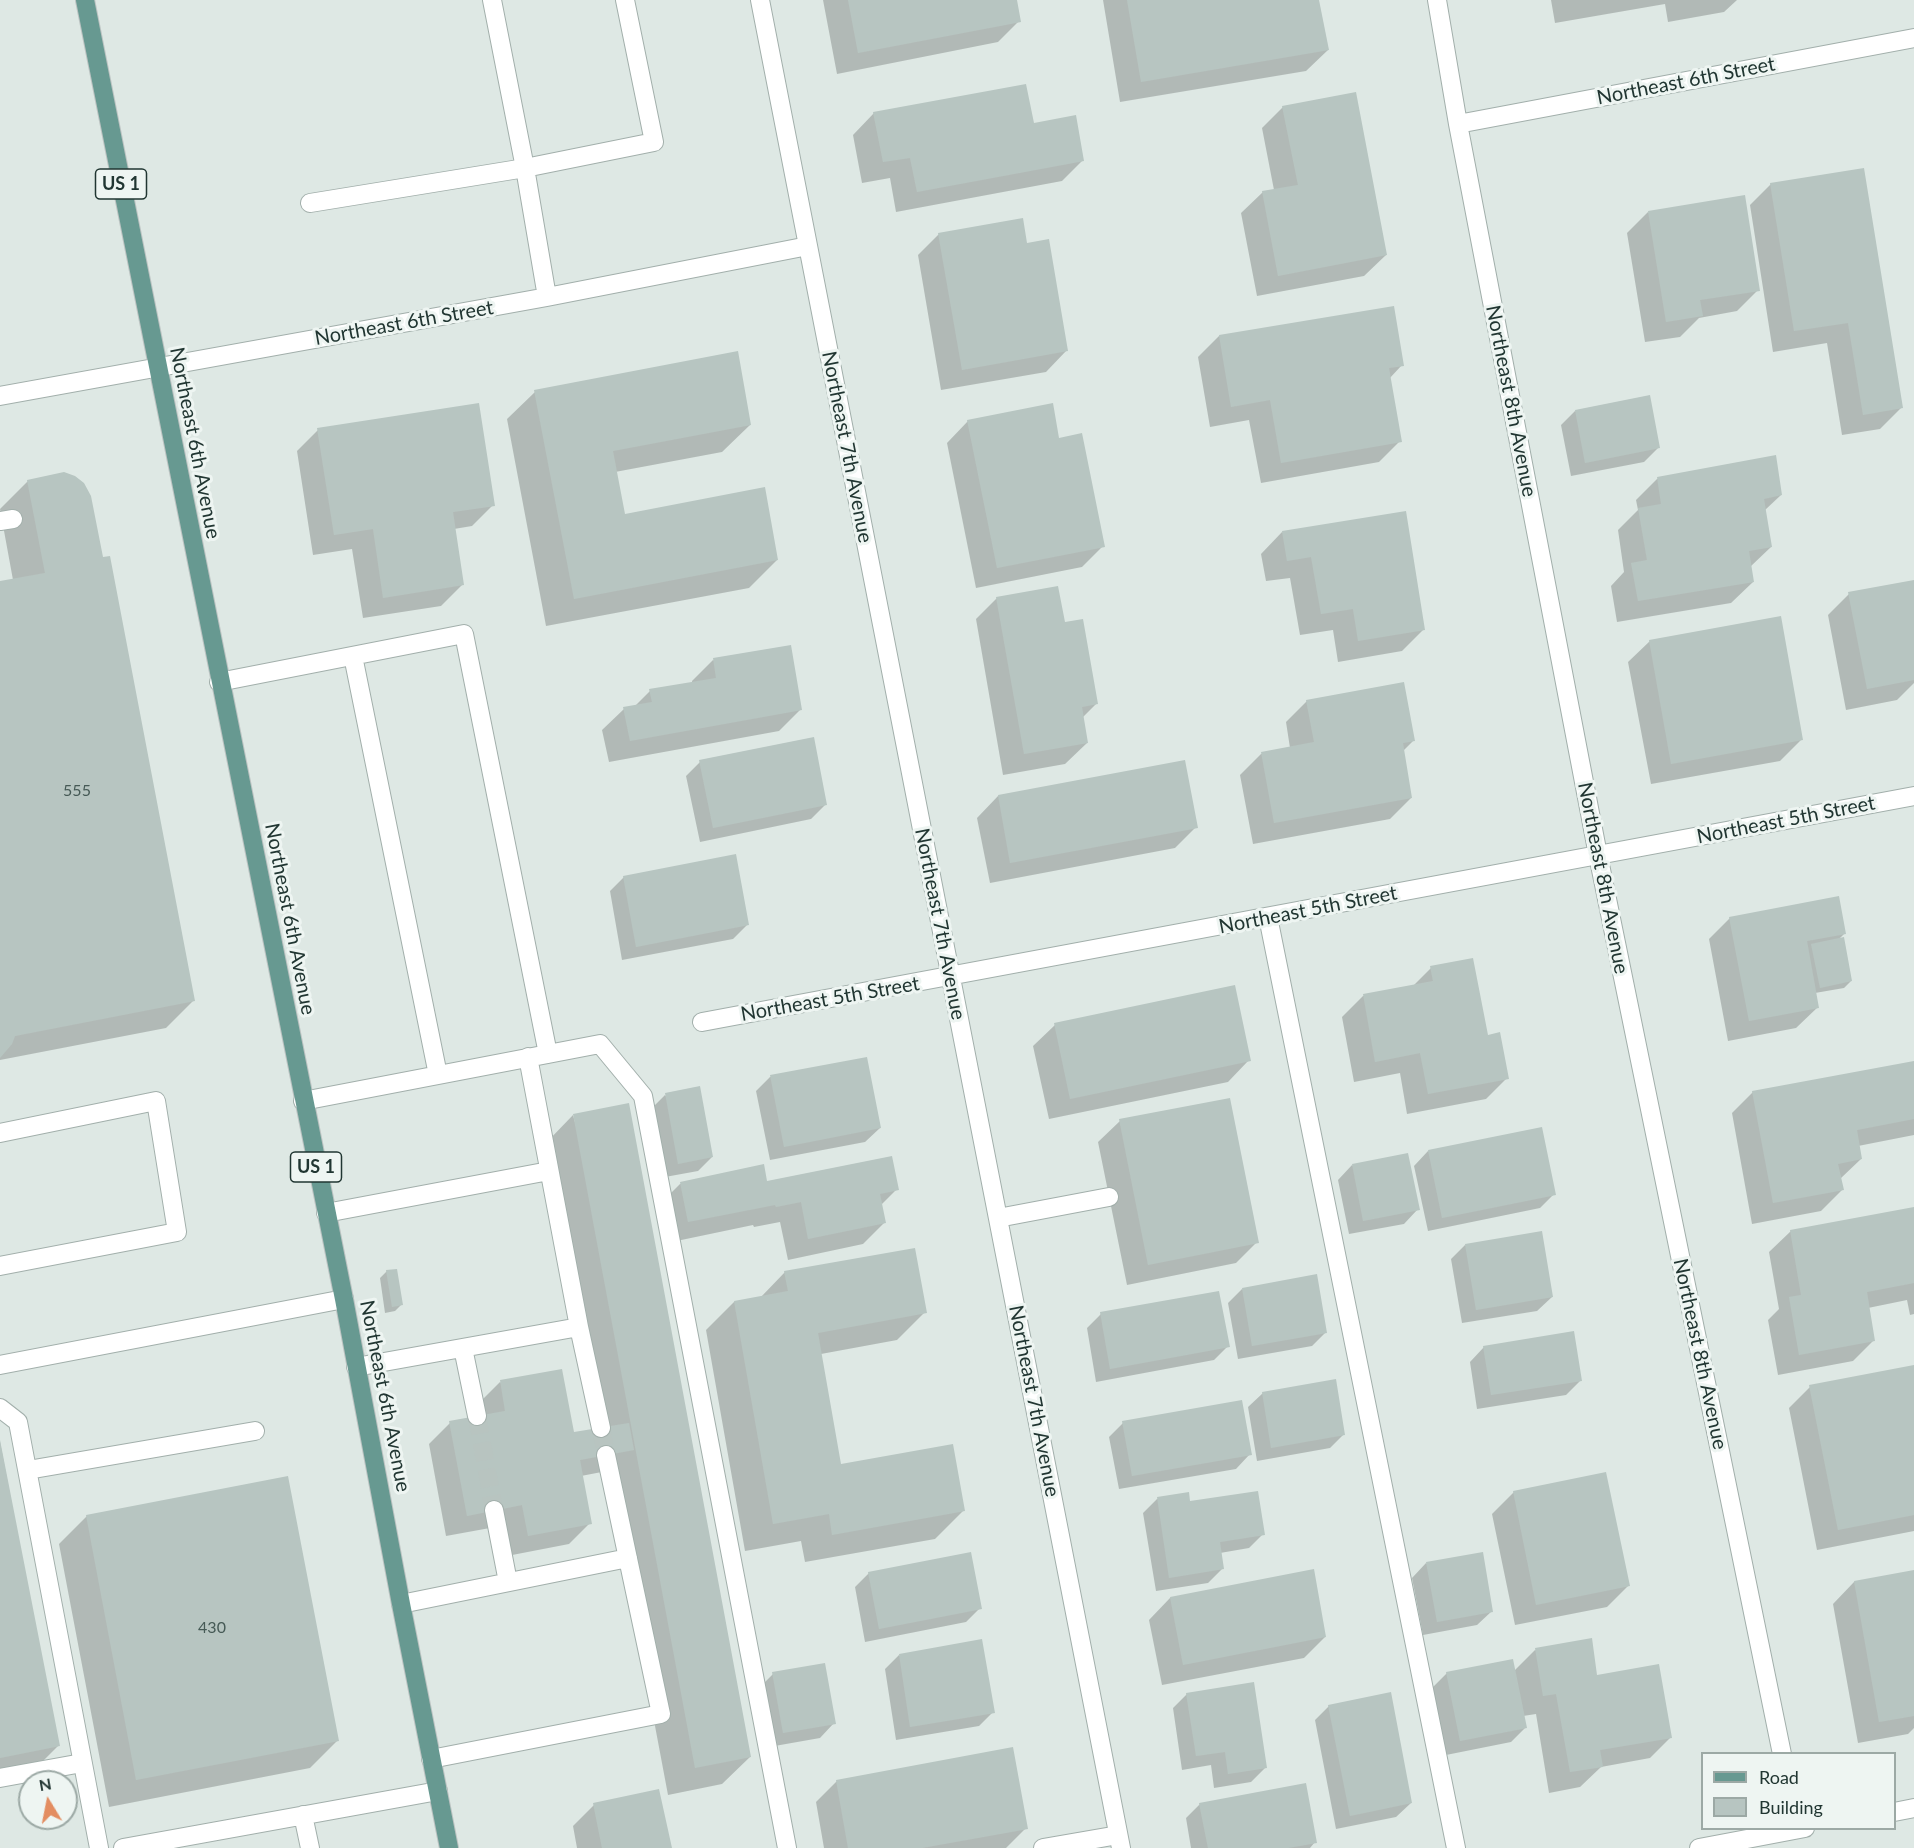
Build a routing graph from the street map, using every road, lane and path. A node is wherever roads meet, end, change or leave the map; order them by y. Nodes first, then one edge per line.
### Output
1 (85, 0) edge
2 (492, 0) edge
3 (625, 0) edge
4 (760, 0) edge
5 (1437, 0) edge
6 (1914, 39) edge
7 (1458, 124) junction
8 (525, 168) junction
9 (310, 203) dead end
10 (808, 246) junction
11 (547, 297) junction
12 (158, 369) junction
13 (0, 396) edge
14 (353, 656) junction
15 (219, 682) junction
16 (1914, 796) edge
17 (1598, 855) junction
18 (1268, 917) junction
19 (951, 977) junction
20 (702, 1022) dead end
21 (548, 1054) junction
22 (528, 1057) junction
23 (438, 1075) junction
24 (303, 1101) junction
25 (0, 1133) edge
26 (549, 1171) junction
27 (1109, 1197) dead end
28 (326, 1213) junction
29 (998, 1218) junction
30 (0, 1266) edge
31 (344, 1299) junction
32 (579, 1327) junction
33 (463, 1348) junction
34 (0, 1365) edge
35 (356, 1367) junction
36 (0, 1408) edge
37 (477, 1416) tunnel mouth
38 (601, 1428) tunnel mouth
39 (255, 1431) dead end
40 (606, 1455) tunnel mouth
41 (27, 1470) junction
42 (494, 1510) tunnel mouth
43 (628, 1558) junction
44 (508, 1582) junction
45 (401, 1604) junction
46 (1782, 1752) edge
47 (431, 1759) junction
48 (82, 1763) junction
49 (0, 1778) edge
50 (438, 1791) junction
51 (1914, 1808) edge
52 (1896, 1812) edge
53 (303, 1815) junction
54 (1795, 1830) edge
55 (1800, 1830) edge
56 (1120, 1841) edge
57 (99, 1848) edge
58 (123, 1848) edge
59 (310, 1848) edge
60 (449, 1848) edge
61 (786, 1848) edge
62 (1043, 1848) edge
63 (1456, 1848) edge
64 (1700, 1848) edge
65 (1801, 1848) edge

1 - 12 main road, Northeast 6th Avenue / US 1
2 - 8 street
3 - 8 street
4 - 10 street, Northeast 7th Avenue
5 - 7 street, Northeast 8th Avenue
6 - 7 street, Northeast 6th Street
7 - 17 street, Northeast 8th Avenue
8 - 9 street
8 - 11 street
10 - 11 street, Northeast 6th Street
10 - 19 street, Northeast 7th Avenue
11 - 12 street, Northeast 6th Street
12 - 13 street, Northeast 6th Street
12 - 15 main road, Northeast 6th Avenue / US 1
14 - 15 street
14 - 21 street
14 - 23 street
15 - 24 main road, Northeast 6th Avenue / US 1
16 - 17 street, Northeast 5th Street
17 - 18 street, Northeast 5th Street
17 - 46 street, Northeast 8th Avenue
18 - 19 street, Northeast 5th Street
18 - 63 street
19 - 20 street, Northeast 5th Street
19 - 29 street, Northeast 7th Avenue
21 - 22 street
21 - 61 street
22 - 23 street
22 - 26 street
23 - 24 street
24 - 28 main road, Northeast 6th Avenue / US 1
25 - 30 street
26 - 28 street
26 - 32 street
27 - 29 street
28 - 31 main road, Northeast 6th Avenue / US 1
29 - 56 street, Northeast 7th Avenue
31 - 34 street
31 - 35 main road, Northeast 6th Avenue / US 1
32 - 33 street
32 - 38 street
33 - 35 street
33 - 37 street
35 - 45 main road, Northeast 6th Avenue / US 1
36 - 41 street
39 - 41 street
40 - 43 street
41 - 48 street
42 - 44 street
43 - 44 street
43 - 47 street
44 - 45 street
45 - 47 main road, Northeast 6th Avenue / US 1
47 - 50 main road, Northeast 6th Avenue / US 1
48 - 49 street
48 - 57 street
50 - 53 street
50 - 60 main road, Northeast 6th Avenue / US 1
51 - 52 street
53 - 58 street
53 - 59 street
54 - 64 street
55 - 65 street
56 - 62 street

